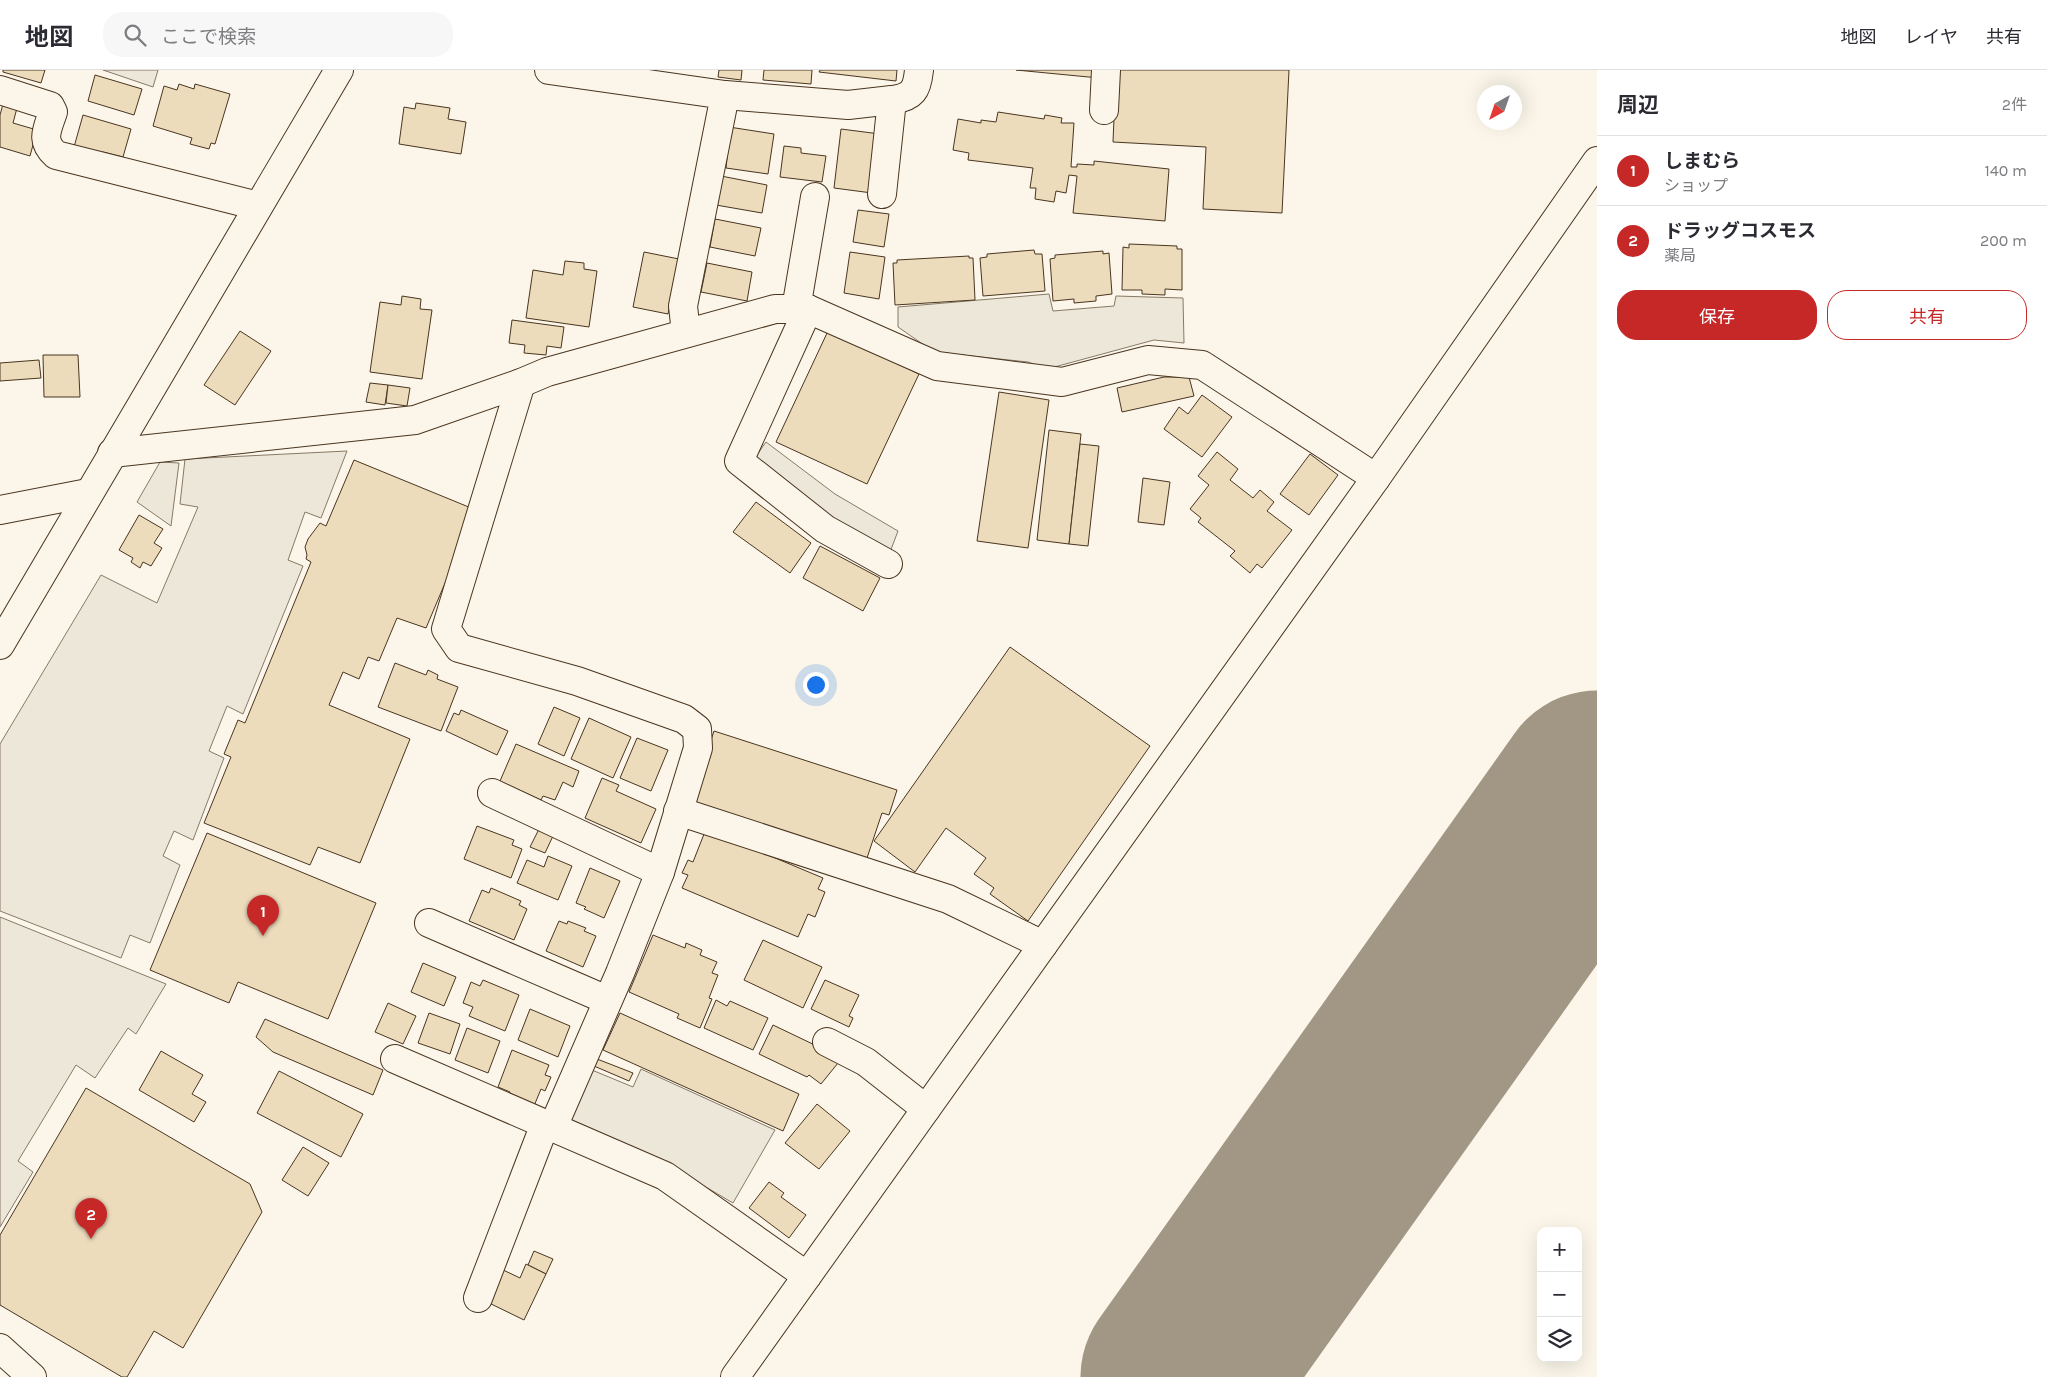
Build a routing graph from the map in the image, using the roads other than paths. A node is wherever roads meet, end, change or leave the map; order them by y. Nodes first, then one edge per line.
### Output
1 (338, 70) edge
2 (549, 70) edge
3 (919, 70) edge
4 (1106, 70) edge
5 (0, 90) edge
6 (725, 95) junction
7 (892, 100) junction
8 (1104, 110) dead end
9 (1597, 161) edge
10 (882, 194) dead end
11 (815, 197) dead end
12 (258, 206) junction
13 (802, 309) junction
14 (686, 333) junction
15 (521, 383) junction
16 (112, 453) junction
17 (1376, 478) junction
18 (88, 493) junction
19 (0, 510) edge
20 (888, 564) dead end
21 (0, 644) edge
22 (492, 792) dead end
23 (678, 811) junction
24 (660, 872) junction
25 (429, 923) dead end
26 (1043, 945) junction
27 (607, 1000) junction
28 (826, 1042) dead end
29 (395, 1059) dead end
30 (926, 1110) junction
31 (549, 1126) junction
32 (807, 1276) junction
33 (478, 1298) dead end
34 (0, 1348) edge
35 (32, 1377) edge
36 (735, 1377) edge

1 - 12 street
2 - 6 street
3 - 7 street
4 - 8 street
5 - 12 street
6 - 7 street
6 - 14 street
7 - 10 street
9 - 17 street
11 - 13 street
12 - 16 street
13 - 14 street
13 - 17 street
13 - 20 street
14 - 15 street
15 - 16 street
15 - 23 street
16 - 18 street
17 - 26 street
18 - 19 street
18 - 21 street
22 - 24 street
23 - 24 street
23 - 26 street
24 - 27 street
25 - 27 street
26 - 30 street
27 - 31 street
28 - 30 street
29 - 31 street
30 - 32 street
31 - 32 street
31 - 33 street
32 - 36 street
34 - 35 street

